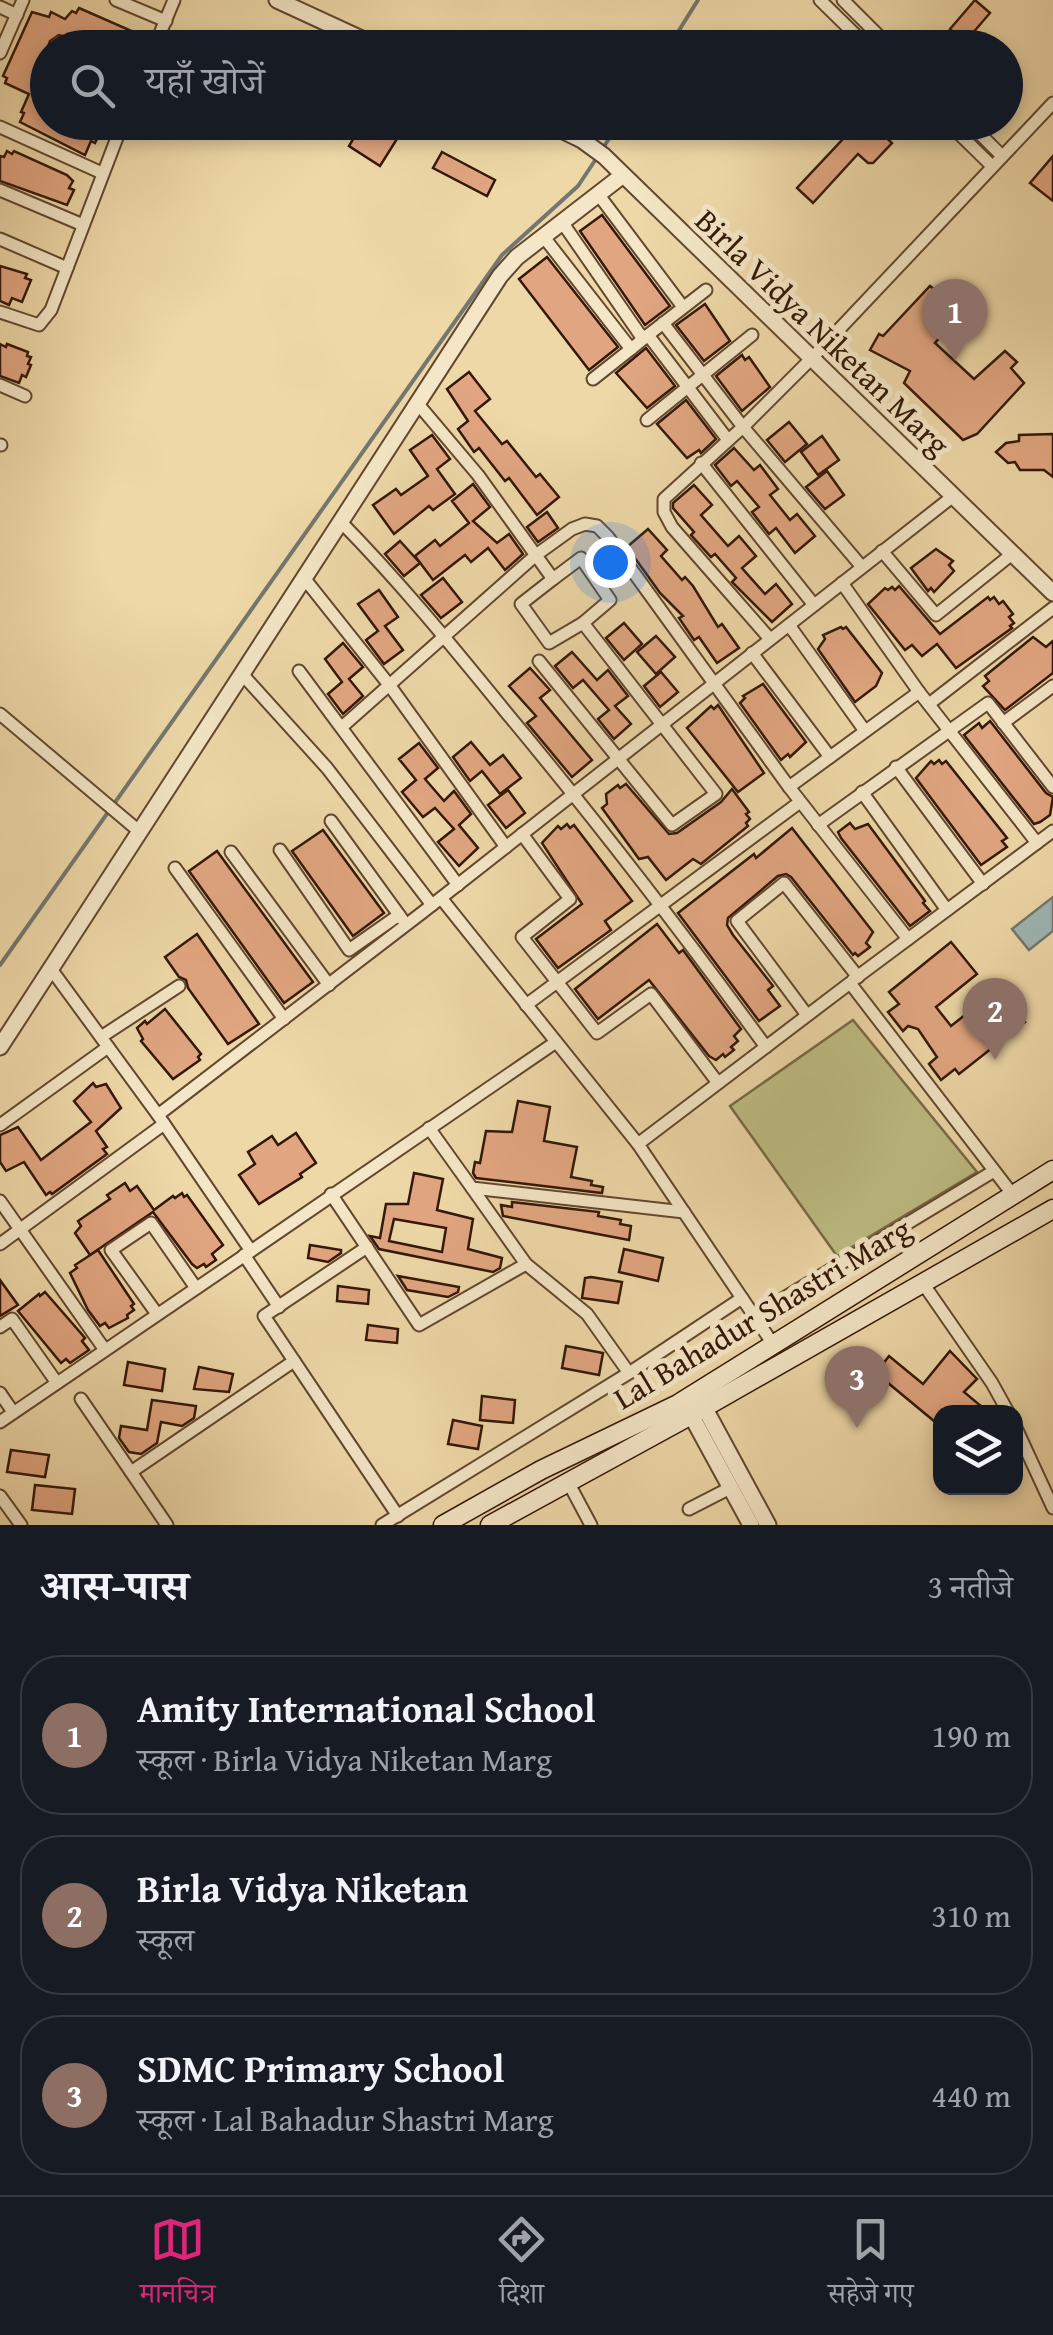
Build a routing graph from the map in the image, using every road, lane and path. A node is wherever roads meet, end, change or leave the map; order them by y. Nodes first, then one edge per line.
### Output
1 (23, 0) edge
2 (116, 0) edge
3 (174, 0) edge
4 (277, 0) edge
5 (820, 0) edge
6 (843, 0) edge
7 (0, 7) edge
8 (17, 14) junction
9 (166, 20) junction
10 (162, 30) edge
11 (341, 30) edge
12 (851, 30) edge
13 (873, 30) edge
14 (0, 53) edge
15 (1053, 103) edge
16 (0, 127) edge
17 (1023, 134) edge
18 (115, 140) edge
19 (582, 140) edge
20 (965, 140) edge
21 (986, 140) edge
22 (1017, 140) edge
23 (1002, 156) junction
24 (992, 166) junction
25 (102, 172) junction
26 (622, 175) junction
27 (0, 190) edge
28 (598, 194) junction
29 (562, 222) junction
30 (84, 225) junction
31 (544, 236) junction
32 (0, 240) edge
33 (67, 268) junction
34 (706, 290) dead end
35 (683, 307) junction
36 (0, 312) edge
37 (664, 323) junction
38 (752, 336) dead end
39 (645, 337) junction
40 (631, 349) junction
41 (812, 358) junction
42 (703, 376) junction
43 (593, 379) dead end
44 (0, 386) edge
45 (688, 388) junction
46 (25, 396) dead end
47 (418, 404) junction
48 (646, 420) dead end
49 (743, 427) junction
50 (728, 440) junction
51 (701, 463) junction
52 (952, 497) junction
53 (340, 522) junction
54 (882, 552) junction
55 (536, 554) junction
56 (1012, 554) junction
57 (862, 568) junction
58 (304, 578) junction
59 (554, 579) junction
60 (842, 583) junction
61 (1053, 594) edge
62 (814, 605) junction
63 (1053, 608) edge
64 (583, 623) junction
65 (788, 625) junction
66 (444, 637) junction
67 (770, 639) junction
68 (752, 653) junction
69 (539, 661) dead end
70 (300, 672) dead end
71 (242, 674) junction
72 (715, 683) junction
73 (390, 686) junction
74 (1053, 686) edge
75 (919, 692) junction
76 (929, 704) junction
77 (0, 714) edge
78 (1003, 723) junction
79 (662, 724) junction
80 (342, 726) junction
81 (948, 729) junction
82 (866, 731) junction
83 (830, 757) junction
84 (618, 759) junction
85 (1053, 764) edge
86 (896, 768) junction
87 (1042, 773) junction
88 (788, 787) junction
89 (1053, 787) edge
90 (862, 792) junction
91 (574, 794) junction
92 (800, 802) junction
93 (331, 821) dead end
94 (818, 825) junction
95 (1053, 831) edge
96 (140, 832) junction
97 (522, 834) junction
98 (1037, 843) junction
99 (506, 847) junction
100 (280, 850) dead end
101 (231, 852) dead end
102 (174, 868) dead end
103 (982, 884) junction
104 (458, 885) junction
105 (437, 902) junction
106 (664, 906) junction
107 (947, 910) junction
108 (402, 920) junction
109 (908, 939) junction
110 (51, 969) junction
111 (854, 980) junction
112 (558, 982) junction
113 (328, 984) junction
114 (179, 986) dead end
115 (526, 1005) junction
116 (807, 1016) junction
117 (284, 1019) junction
118 (105, 1042) junction
119 (556, 1042) junction
120 (0, 1047) edge
121 (766, 1047) junction
122 (718, 1083) junction
123 (161, 1119) junction
124 (0, 1125) edge
125 (428, 1128) junction
126 (638, 1144) junction
127 (1053, 1170) edge
128 (994, 1171) junction
129 (472, 1188) junction
130 (331, 1194) junction
131 (1012, 1195) junction
132 (0, 1201) edge
133 (1053, 1208) edge
134 (684, 1212) junction
135 (19, 1230) junction
136 (0, 1244) edge
137 (367, 1247) junction
138 (247, 1253) junction
139 (526, 1264) junction
140 (922, 1282) junction
141 (196, 1288) junction
142 (742, 1298) junction
143 (279, 1306) junction
144 (157, 1314) junction
145 (754, 1316) junction
146 (0, 1328) edge
147 (774, 1344) junction
148 (105, 1350) junction
149 (294, 1362) junction
150 (629, 1373) junction
151 (57, 1383) junction
152 (0, 1392) edge
153 (81, 1398) dead end
154 (1003, 1405) edge
155 (698, 1411) junction
156 (14, 1412) junction
157 (0, 1422) edge
158 (1023, 1443) edge
159 (131, 1472) junction
160 (568, 1482) junction
161 (512, 1487) junction
162 (730, 1488) junction
163 (0, 1496) edge
164 (522, 1507) junction
165 (1053, 1508) edge
166 (689, 1509) dead end
167 (398, 1516) junction
168 (744, 1523) edge
169 (21, 1525) edge
170 (167, 1525) edge
171 (382, 1525) edge
172 (443, 1525) edge
173 (490, 1525) edge
174 (591, 1525) edge
175 (768, 1525) edge

1 - 8 street
2 - 9 street
3 - 9 street
4 - 11 street
5 - 12 street
6 - 13 street
7 - 8 street
8 - 14 street
9 - 10 street
15 - 17 street
16 - 25 street
18 - 25 street
19 - 26 street, Birla Vidya Niketan Marg
20 - 24 street
21 - 23 street
22 - 23 street
23 - 24 street
24 - 41 street
25 - 30 street
26 - 28 street
26 - 41 street, Birla Vidya Niketan Marg
27 - 30 street
28 - 29 street
28 - 35 street
29 - 31 street
29 - 39 street
30 - 33 street
31 - 40 street
31 - 47 street
32 - 33 street
33 - 36 street
34 - 35 street
35 - 37 street
37 - 39 street
37 - 42 street
38 - 42 street
39 - 40 street
39 - 45 street
40 - 43 street
41 - 49 street
41 - 52 street, Birla Vidya Niketan Marg
42 - 45 street
42 - 49 street
44 - 46 street
45 - 48 street
45 - 50 street
47 - 53 street
47 - 55 street
49 - 50 street
49 - 57 street
50 - 51 street
51 - 62 street
51 - 67 street
52 - 54 street
52 - 56 street, Birla Vidya Niketan Marg
53 - 58 street
53 - 66 street
54 - 56 street
54 - 57 street
55 - 59 street
55 - 66 street
55 - 72 street
56 - 61 street, Birla Vidya Niketan Marg
57 - 60 street
58 - 71 street
58 - 73 street
59 - 64 street
59 - 64 street
60 - 62 street
60 - 75 street
62 - 65 street
63 - 76 street
64 - 79 street
65 - 67 street
65 - 82 street
66 - 73 street
66 - 91 street
67 - 68 street
68 - 72 street
68 - 83 street
69 - 84 street
70 - 80 street
71 - 96 street
71 - 105 street
72 - 79 street
72 - 88 street
73 - 80 street
73 - 99 street
74 - 78 street
75 - 76 street
75 - 82 street
76 - 81 street
77 - 96 street
78 - 81 street
78 - 87 street
79 - 84 street
79 - 84 street
80 - 104 street
81 - 86 street
81 - 98 street
82 - 83 street
83 - 88 street
84 - 91 street
85 - 87 street
86 - 90 street
86 - 103 street
87 - 89 street
88 - 92 street
90 - 94 street
90 - 107 street
91 - 97 street
91 - 106 street
92 - 94 street
92 - 106 street
93 - 108 street
94 - 109 street
95 - 98 street
96 - 110 street
97 - 99 street
97 - 112 street
98 - 103 street
99 - 104 street
100 - 108 street
101 - 113 street
102 - 117 street
103 - 107 street
104 - 105 street
105 - 108 street
105 - 115 street
106 - 112 street
106 - 121 street
107 - 109 street
108 - 113 street
109 - 111 street
110 - 118 street
110 - 120 street
111 - 116 street
111 - 116 street
111 - 128 street
112 - 115 street
112 - 122 street
113 - 117 street
114 - 118 street
115 - 119 street
116 - 121 street
117 - 123 street
118 - 123 street
118 - 124 street
119 - 125 street
119 - 126 street
121 - 122 street
122 - 126 street
123 - 135 street
123 - 138 street
125 - 129 street
125 - 130 street
126 - 134 street
127 - 131 main road, Lal Bahadur Shastri Marg
128 - 131 street
128 - 145 street
129 - 134 street
129 - 139 street
130 - 137 street
130 - 138 street
131 - 147 main road, Lal Bahadur Shastri Marg
132 - 135 street
133 - 140 main road, Lal Bahadur Shastri Marg
134 - 142 street
135 - 136 street
135 - 148 street
137 - 139 street
137 - 143 street
138 - 141 street
138 - 143 street
139 - 150 street
140 - 154 street
140 - 155 main road, Lal Bahadur Shastri Marg
141 - 144 street
141 - 144 street
142 - 145 street
142 - 150 street
143 - 149 street
144 - 148 street
145 - 147 street
146 - 151 street
147 - 161 main road, Lal Bahadur Shastri Marg
148 - 151 street
149 - 159 street
149 - 167 street
150 - 167 street
151 - 156 street
152 - 156 street
153 - 159 street
155 - 160 main road, Lal Bahadur Shastri Marg
155 - 162 street
155 - 175 street
156 - 157 street
158 - 165 street
159 - 170 street
160 - 164 main road, Lal Bahadur Shastri Marg
160 - 174 street
161 - 164 main road
161 - 172 main road, Lal Bahadur Shastri Marg
162 - 166 street
162 - 168 street
163 - 169 street
164 - 173 main road, Lal Bahadur Shastri Marg
167 - 171 street

